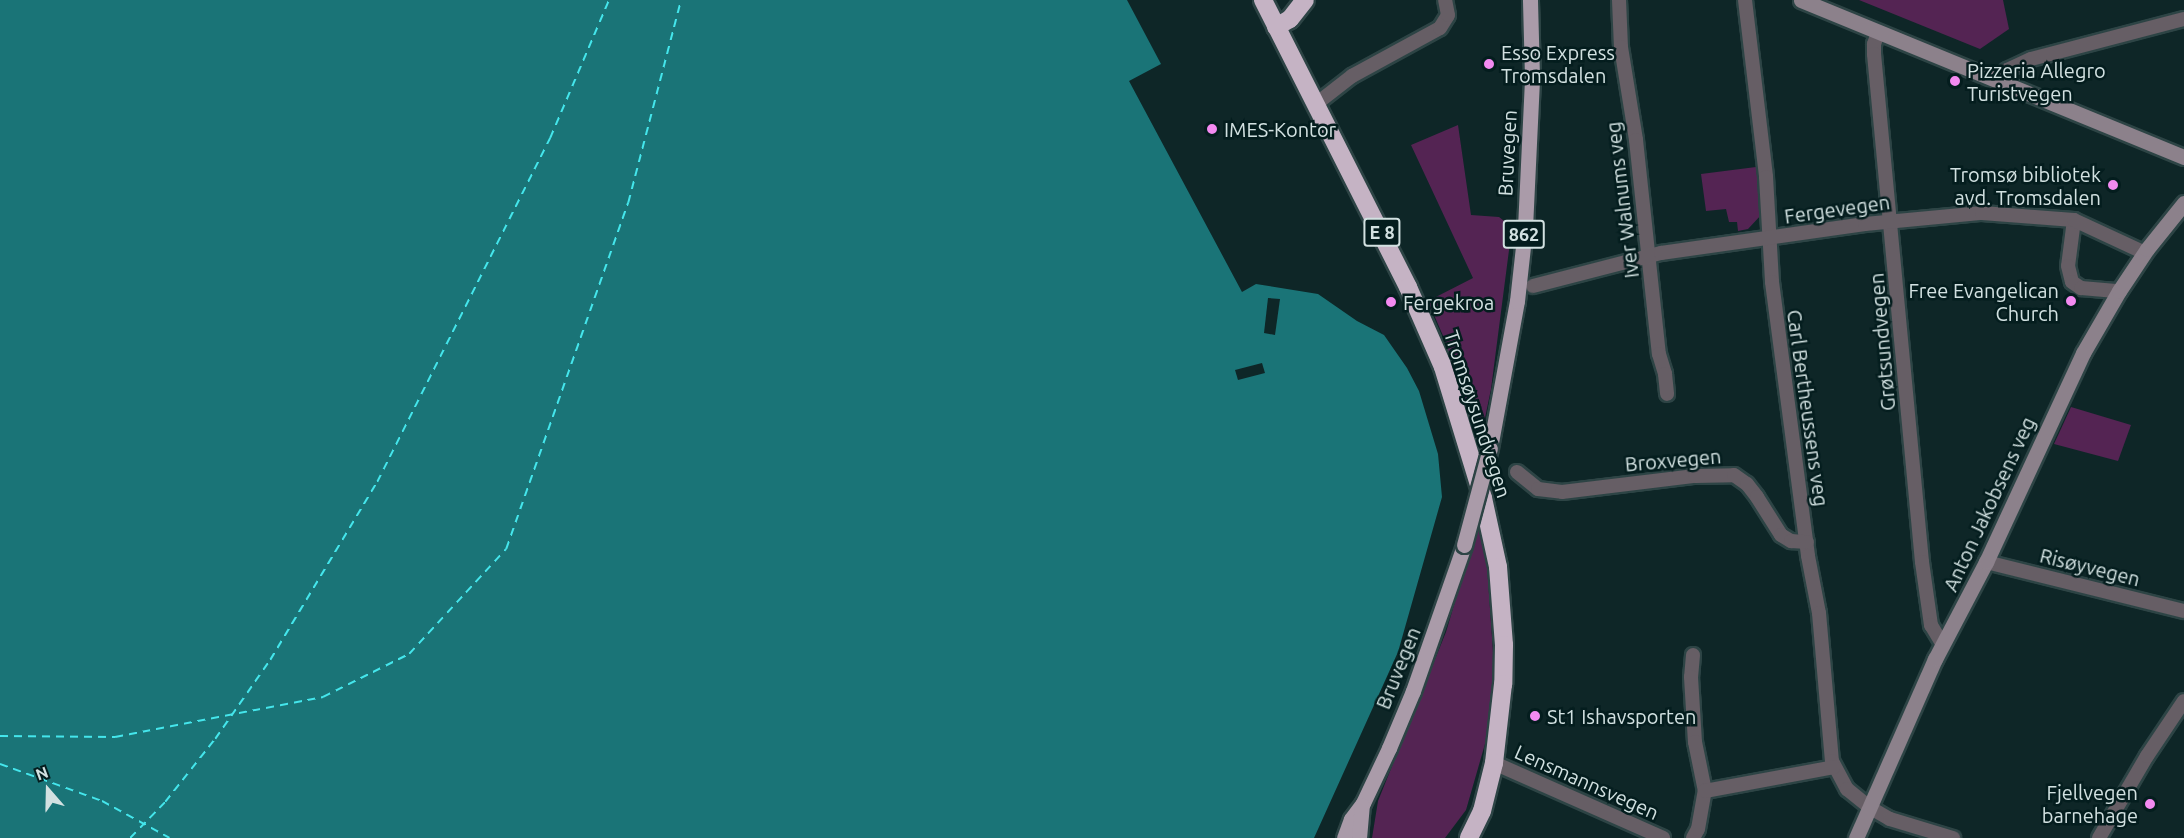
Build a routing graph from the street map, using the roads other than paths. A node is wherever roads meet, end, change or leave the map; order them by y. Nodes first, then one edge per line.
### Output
1 (1263, 0) edge
2 (1305, 0) edge
3 (1445, 0) edge
4 (1530, 0) edge
5 (1618, 0) edge
6 (1745, 0) edge
7 (1801, 0) edge
8 (2184, 19) edge
9 (1276, 27) junction
10 (1878, 33) junction
11 (1996, 80) junction
12 (1316, 104) junction
13 (2184, 157) edge
14 (2184, 203) edge
15 (2074, 220) junction
16 (1891, 221) junction
17 (1768, 239) junction
18 (2145, 253) junction
19 (1648, 256) junction
20 (1533, 286) dead end
21 (2119, 291) junction
22 (1667, 394) dead end
23 (1517, 472) dead end
24 (1807, 542) junction
25 (1986, 562) junction
26 (2184, 595) edge
27 (2182, 610) edge
28 (1942, 643) junction
29 (1693, 655) dead end
30 (2184, 701) edge
31 (1494, 763) junction
32 (1834, 767) junction
33 (1705, 791) junction
34 (1363, 803) junction
35 (1869, 807) junction
36 (1945, 837) edge
37 (1344, 838) edge
38 (1359, 838) edge
39 (1469, 838) edge
40 (1663, 838) edge
41 (1693, 838) edge
42 (1857, 838) edge
43 (2099, 838) edge

1 - 9 highway, Tromsøysundvegen / E 8
2 - 9 highway
3 - 12 street
4 - 34 main road, Bruvegen / 862, bridge
5 - 19 street, Iver Walnums veg
6 - 17 street, Carl Bertheussens veg
7 - 10 street
8 - 11 street
9 - 12 highway, Tromsøysundvegen / E 8
10 - 11 street
10 - 16 street, Grøtsundvegen
11 - 13 street
12 - 31 highway, Tromsøysundvegen / E 8
14 - 18 street, Anton Jakobsens veg
15 - 16 street, Fergevegen
15 - 18 street, Fergevegen
15 - 21 street
16 - 17 street, Fergevegen
16 - 28 street, Grøtsundvegen
17 - 19 street, Fergevegen
17 - 24 street, Carl Bertheussens veg
18 - 21 street, Anton Jakobsens veg
19 - 20 street, Fergevegen
19 - 22 street, Iver Walnums veg
21 - 25 street, Anton Jakobsens veg
23 - 24 street, Broxvegen
24 - 32 street, Carl Bertheussens veg
25 - 27 street, Risøyvegen
25 - 28 street, Anton Jakobsens veg
26 - 27 street
28 - 35 street, Anton Jakobsens veg
29 - 33 street
30 - 43 street
31 - 39 highway, Tromsøysundvegen / E 8
31 - 40 street, Lensmannsvegen
32 - 33 street
32 - 35 street, Carl Bertheussens veg
33 - 41 street
34 - 37 main road, Bruvegen / 862
34 - 38 main road, Bruvegen / 862
35 - 36 street, Carl Bertheussens veg
35 - 42 street, Anton Jakobsens veg

